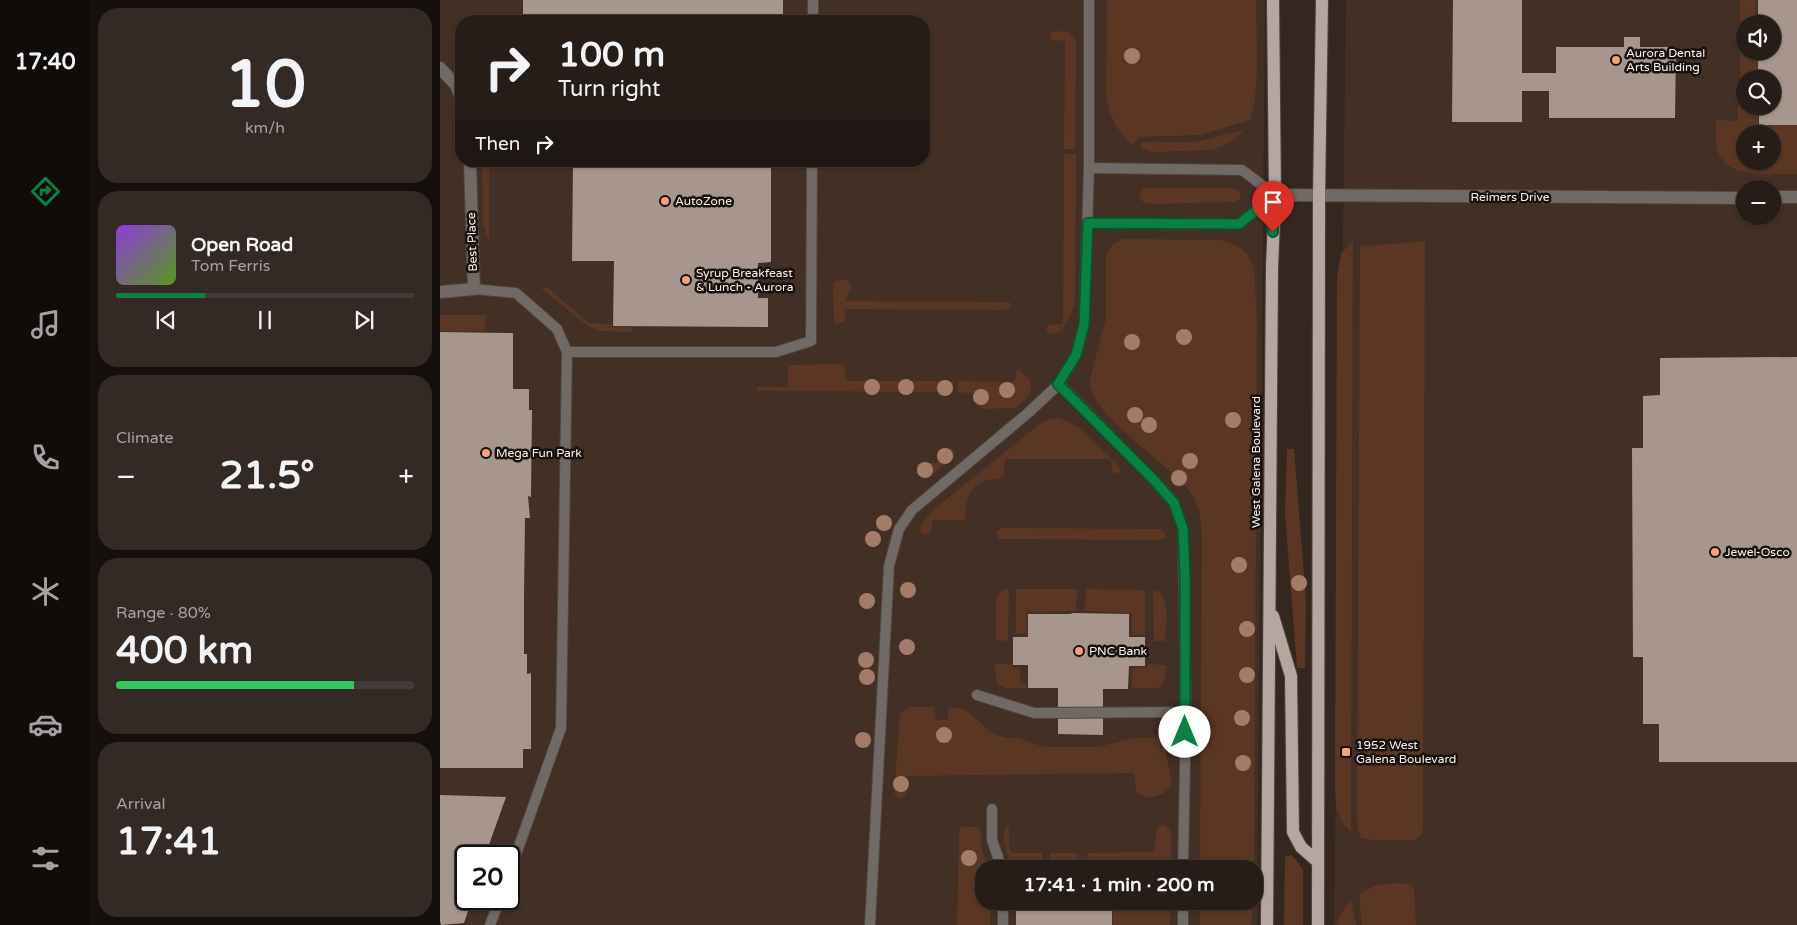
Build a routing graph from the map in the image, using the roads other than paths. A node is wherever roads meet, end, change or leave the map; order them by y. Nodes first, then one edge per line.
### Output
1 (813, 0) edge
2 (1089, 0) edge
3 (1273, 0) edge
4 (1322, 0) edge
5 (813, 15) edge
6 (440, 68) edge
7 (455, 84) edge
8 (470, 167) edge
9 (812, 167) edge
10 (1088, 168) junction
11 (1274, 196) junction
12 (1319, 196) junction
13 (1797, 197) edge
14 (1736, 198) edge
15 (1781, 198) edge
16 (1088, 223) junction
17 (474, 289) junction
18 (440, 292) edge
19 (567, 352) junction
20 (1058, 384) junction
21 (1269, 602) junction
22 (978, 696) dead end
23 (1186, 712) junction
24 (992, 809) dead end
25 (519, 845) edge
26 (999, 860) edge
27 (1184, 860) edge
28 (1318, 862) junction
29 (496, 910) edge
30 (1003, 910) edge
31 (1183, 910) edge
32 (490, 925) edge
33 (870, 925) edge
34 (1003, 925) edge
35 (1183, 925) edge
36 (1267, 925) edge
37 (1318, 925) edge

1 - 5 lane
2 - 10 lane
3 - 11 main road, West Galena Boulevard
4 - 12 main road
6 - 7 street
8 - 17 street, Best Place
9 - 19 lane
10 - 11 lane
10 - 16 lane
11 - 12 street, Reimers Drive
11 - 16 lane
11 - 21 main road, West Galena Boulevard
12 - 14 street, Reimers Drive
12 - 28 main road
13 - 15 street
16 - 20 lane
17 - 18 street, Best Place
17 - 19 lane
19 - 25 lane
20 - 23 lane
20 - 33 lane
21 - 28 main road
21 - 36 main road, West Galena Boulevard
22 - 23 lane
23 - 27 lane
24 - 26 lane
28 - 37 main road
29 - 32 lane
30 - 34 lane
31 - 35 lane

